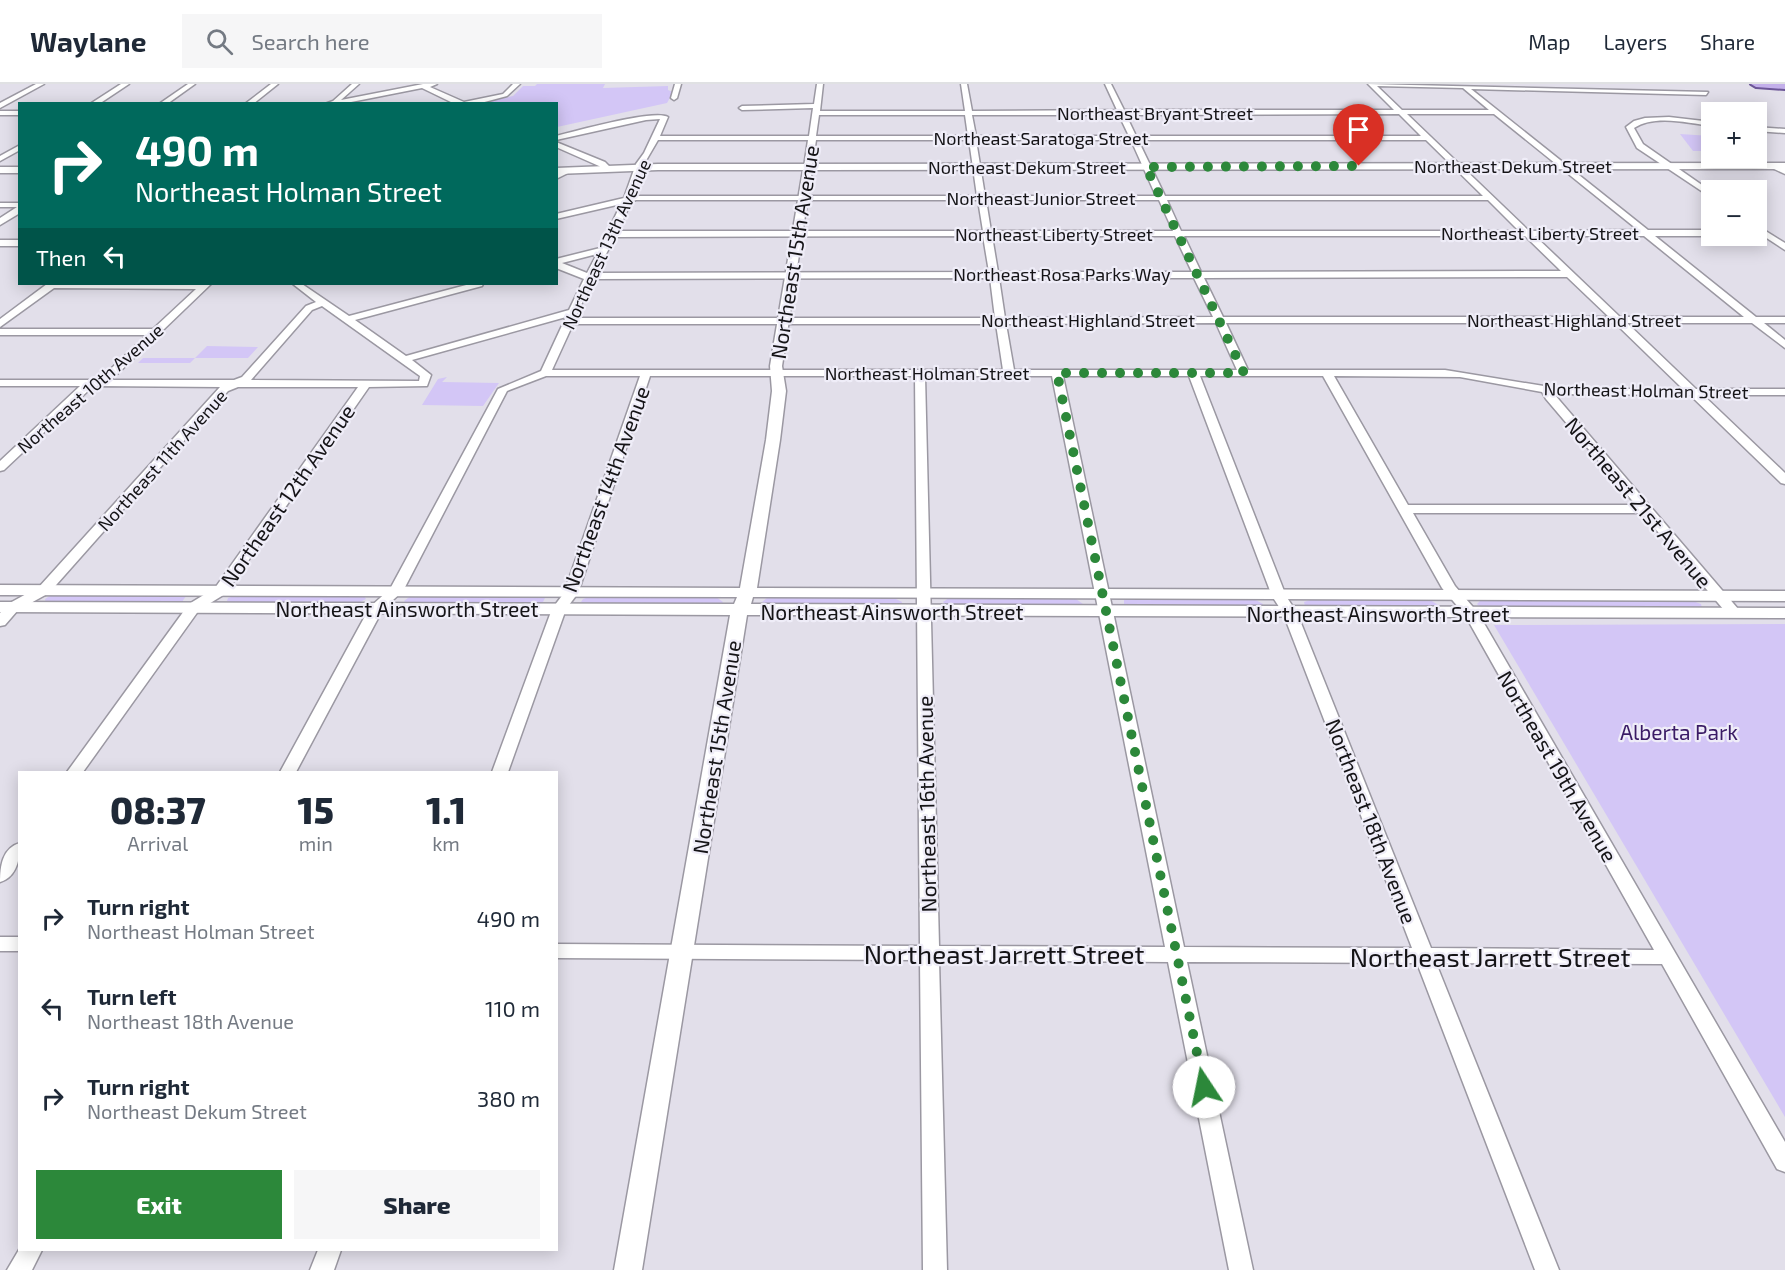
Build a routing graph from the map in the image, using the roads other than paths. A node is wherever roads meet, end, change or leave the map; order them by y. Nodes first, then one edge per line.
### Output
1 (41, 84) edge
2 (126, 84) edge
3 (192, 84) edge
4 (275, 84) edge
5 (356, 84) edge
6 (434, 84) edge
7 (517, 84) edge
8 (678, 84) edge
9 (820, 84) edge
10 (964, 84) edge
11 (1108, 84) edge
12 (1372, 84) edge
13 (1756, 84) edge
14 (1785, 86) edge
15 (423, 87) junction
16 (1465, 87) junction
17 (1706, 93) dead end
18 (674, 98) dead end
19 (96, 102) edge
20 (165, 102) edge
21 (251, 102) edge
22 (332, 102) edge
23 (337, 102) edge
24 (459, 102) edge
25 (473, 102) edge
26 (0, 106) edge
27 (742, 108) dead end
28 (816, 110) junction
29 (1401, 112) junction
30 (1495, 112) junction
31 (0, 113) edge
32 (18, 113) edge
33 (968, 113) junction
34 (1120, 113) junction
35 (1701, 123) edge
36 (1767, 130) edge
37 (1785, 131) edge
38 (558, 138) edge
39 (656, 138) junction
40 (812, 138) junction
41 (972, 138) junction
42 (1132, 138) junction
43 (1427, 138) junction
44 (558, 145) edge
45 (18, 148) edge
46 (0, 159) edge
47 (977, 166) junction
48 (1457, 166) junction
49 (1563, 166) junction
50 (1670, 166) junction
51 (1780, 166) edge
52 (808, 167) junction
53 (1146, 167) junction
54 (639, 168) junction
55 (608, 169) junction
56 (0, 170) edge
57 (18, 170) edge
58 (558, 171) edge
59 (568, 171) junction
60 (1785, 172) edge
61 (558, 176) edge
62 (1701, 188) edge
63 (804, 198) junction
64 (982, 198) junction
65 (1160, 198) junction
66 (1490, 198) junction
67 (628, 199) junction
68 (0, 205) edge
69 (18, 207) edge
70 (18, 208) edge
71 (558, 216) edge
72 (0, 222) edge
73 (1527, 233) junction
74 (1646, 233) junction
75 (1701, 233) edge
76 (1767, 233) edge
77 (1785, 233) edge
78 (612, 234) junction
79 (798, 234) junction
80 (987, 234) junction
81 (1178, 234) junction
82 (1767, 236) edge
83 (0, 243) edge
84 (18, 243) edge
85 (1785, 247) edge
86 (603, 250) junction
87 (558, 262) edge
88 (558, 264) edge
89 (792, 274) junction
90 (994, 274) junction
91 (1197, 274) junction
92 (1569, 274) junction
93 (590, 275) junction
94 (51, 285) edge
95 (205, 285) edge
96 (299, 285) edge
97 (475, 285) edge
98 (325, 302) junction
99 (572, 316) junction
100 (349, 319) junction
101 (785, 320) junction
102 (1001, 320) junction
103 (1218, 320) junction
104 (1617, 320) junction
105 (1754, 320) junction
106 (1785, 320) edge
107 (0, 324) edge
108 (0, 332) edge
109 (155, 332) junction
110 (1785, 345) edge
111 (406, 359) junction
112 (545, 373) junction
113 (646, 373) junction
114 (777, 373) junction
115 (920, 373) junction
116 (1009, 373) junction
117 (1057, 373) junction
118 (1193, 373) junction
119 (1244, 373) junction
120 (1327, 373) junction
121 (0, 383) edge
122 (94, 383) junction
123 (234, 384) junction
124 (365, 385) junction
125 (1547, 390) junction
126 (1693, 392) junction
127 (1785, 392) edge
128 (0, 467) edge
129 (1785, 480) edge
130 (1403, 509) junction
131 (1645, 509) junction
132 (0, 590) edge
133 (44, 590) junction
134 (220, 591) junction
135 (396, 591) junction
136 (571, 593) junction
137 (1279, 596) junction
138 (1455, 596) junction
139 (1719, 596) junction
140 (1785, 596) edge
141 (744, 602) junction
142 (924, 603) junction
143 (1104, 604) junction
144 (7, 607) edge
145 (194, 607) junction
146 (377, 607) junction
147 (559, 609) junction
148 (1290, 613) junction
149 (1471, 613) junction
150 (1734, 613) junction
151 (1785, 613) edge
152 (0, 621) edge
153 (76, 771) edge
154 (289, 771) edge
155 (500, 771) edge
156 (18, 852) edge
157 (0, 876) edge
158 (0, 944) edge
159 (18, 944) edge
160 (558, 951) edge
161 (682, 951) junction
162 (929, 953) junction
163 (1177, 954) junction
164 (1425, 956) junction
165 (1668, 957) junction
166 (1785, 1161) edge
167 (29, 1251) edge
168 (330, 1251) edge
169 (19, 1270) edge
170 (322, 1270) edge
171 (628, 1270) edge
172 (935, 1270) edge
173 (1241, 1270) edge
174 (1547, 1270) edge

1 - 26 street
2 - 19 street
3 - 20 street
4 - 21 street
5 - 22 street
6 - 15 street
7 - 25 street
8 - 18 street
9 - 28 street, Northeast 15th Avenue
10 - 33 street
11 - 34 street
12 - 16 street
12 - 29 street
13 - 14 main road
15 - 23 street
15 - 24 street
16 - 17 street
16 - 30 street
27 - 28 street, Northeast Bryant Street
28 - 33 street, Northeast Bryant Street
28 - 40 street, Northeast 15th Avenue
29 - 30 street, Northeast Bryant Street
29 - 34 street, Northeast Bryant Street
29 - 43 street
30 - 49 street
31 - 32 street
33 - 34 street, Northeast Bryant Street
33 - 41 street
34 - 42 street
35 - 50 street
36 - 37 street
38 - 39 street, Northeast 13th Avenue
39 - 40 street, Northeast Saratoga Street
39 - 54 street, Northeast 13th Avenue
40 - 41 street, Northeast Saratoga Street
40 - 52 street, Northeast 15th Avenue
41 - 42 street, Northeast Saratoga Street
41 - 47 street
42 - 43 street, Northeast Saratoga Street
42 - 53 street
43 - 48 street
44 - 55 street
45 - 46 street
47 - 52 street, Northeast Dekum Street
47 - 53 street, Northeast Dekum Street
47 - 64 street
48 - 49 street, Northeast Dekum Street
48 - 53 street, Northeast Dekum Street
48 - 66 street
49 - 50 street, Northeast Dekum Street
49 - 74 street
50 - 51 street, Northeast Dekum Street
50 - 62 street
51 - 60 street
52 - 54 street, Northeast Dekum Street
52 - 63 street, Northeast 15th Avenue
53 - 65 street
54 - 55 street, Northeast Dekum Street
54 - 67 street, Northeast 13th Avenue
55 - 59 street, Northeast Dekum Street
56 - 57 street
58 - 59 street, Northeast Dekum Street
59 - 61 street
63 - 64 street, Northeast Junior Street
63 - 67 street, Northeast Junior Street
63 - 79 street, Northeast 15th Avenue
64 - 65 street, Northeast Junior Street
64 - 80 street
65 - 66 street, Northeast Junior Street
65 - 81 street
66 - 73 street
67 - 71 street, Northeast Junior Street
67 - 78 street, Northeast 13th Avenue
68 - 69 street
70 - 72 street
73 - 74 street, Northeast Liberty Street
73 - 81 street, Northeast Liberty Street
73 - 92 street
74 - 75 street, Northeast Liberty Street
74 - 105 street
76 - 77 street
78 - 79 street, Northeast Liberty Street
78 - 86 street, Northeast 13th Avenue
79 - 80 street, Northeast Liberty Street
79 - 89 street, Northeast 15th Avenue
80 - 81 street, Northeast Liberty Street
80 - 90 street
81 - 91 street
82 - 85 street
83 - 84 street
86 - 87 street
86 - 93 street, Northeast 13th Avenue
88 - 93 street, Northeast Rosa Parks Way
89 - 90 street, Northeast Rosa Parks Way
89 - 93 street, Northeast Rosa Parks Way
89 - 101 street, Northeast 15th Avenue
90 - 91 street, Northeast Rosa Parks Way
90 - 102 street
91 - 92 street, Northeast Rosa Parks Way
91 - 103 street
92 - 104 street
93 - 99 street, Northeast 13th Avenue
94 - 107 street
95 - 109 street, Northeast 10th Avenue
96 - 98 street
97 - 100 street
98 - 100 street
98 - 123 street, Northeast 11th Avenue
99 - 101 street, Northeast Highland Street
99 - 111 street, Northeast Highland Street
99 - 112 street, Northeast 13th Avenue
100 - 111 street
101 - 102 street, Northeast Highland Street
101 - 114 street, Northeast 15th Avenue
102 - 103 street, Northeast Highland Street
102 - 116 street
103 - 104 street, Northeast Highland Street
103 - 119 street
104 - 105 street, Northeast Highland Street
104 - 126 street
105 - 106 street, Northeast Highland Street
105 - 110 street
108 - 109 street
109 - 122 street, Northeast 10th Avenue
111 - 124 street
112 - 113 street, Northeast Holman Street
112 - 135 street, Northeast Holman Street
113 - 114 street, Northeast Holman Street
113 - 136 street, Northeast 14th Avenue
114 - 115 street, Northeast Holman Street
114 - 141 street, Northeast 15th Avenue
115 - 116 street, Northeast Holman Street
115 - 142 street, Northeast 16th Avenue
116 - 117 street, Northeast Holman Street
117 - 118 street, Northeast Holman Street
117 - 143 street
118 - 119 street, Northeast Holman Street
118 - 137 street, Northeast 18th Avenue
119 - 120 street, Northeast Holman Street
120 - 125 street, Northeast Holman Street
120 - 130 street, Northeast 19th Avenue
121 - 122 street
122 - 123 street
122 - 128 street, Northeast 10th Avenue
123 - 124 street
123 - 133 street, Northeast 11th Avenue
124 - 134 street, Northeast 12th Avenue
125 - 126 street, Northeast Holman Street
125 - 131 street, Northeast 21st Avenue
126 - 127 street, Northeast Holman Street
126 - 129 street
130 - 131 street
130 - 138 street, Northeast 19th Avenue
131 - 139 street, Northeast 21st Avenue
132 - 133 street, Northeast Ainsworth Street
133 - 134 street, Northeast Ainsworth Street
133 - 144 street, Northeast 11th Avenue
134 - 135 street, Northeast Ainsworth Street
134 - 145 street, Northeast 12th Avenue
135 - 136 street, Northeast Ainsworth Street
135 - 146 street
136 - 141 street, Northeast Ainsworth Street
136 - 147 street, Northeast 14th Avenue
137 - 138 street, Northeast Ainsworth Street
137 - 143 street, Northeast Ainsworth Street
137 - 148 street, Northeast 18th Avenue
138 - 139 street, Northeast Ainsworth Street
138 - 149 street, Northeast 19th Avenue
139 - 140 street, Northeast Ainsworth Street
139 - 150 street, Northeast 21st Avenue
141 - 142 street, Northeast Ainsworth Street
141 - 147 street, Northeast Ainsworth Street
141 - 161 street, Northeast 15th Avenue
142 - 143 street, Northeast Ainsworth Street
142 - 162 street, Northeast 16th Avenue
143 - 148 street, Northeast Ainsworth Street
143 - 163 street
144 - 145 street, Northeast Ainsworth Street
144 - 152 street, Northeast 11th Avenue
145 - 146 street, Northeast Ainsworth Street
145 - 153 street, Northeast 12th Avenue
146 - 147 street, Northeast Ainsworth Street
146 - 154 street
147 - 155 street, Northeast 14th Avenue
148 - 149 street, Northeast Ainsworth Street
148 - 164 street, Northeast 18th Avenue
149 - 150 street, Northeast Ainsworth Street
149 - 165 street, Northeast 19th Avenue
150 - 151 street, Northeast Ainsworth Street
156 - 157 street
158 - 159 street
160 - 161 street, Northeast Jarrett Street
161 - 162 street, Northeast Jarrett Street
161 - 171 street, Northeast 15th Avenue
162 - 163 street, Northeast Jarrett Street
162 - 172 street, Northeast 16th Avenue
163 - 164 street, Northeast Jarrett Street
163 - 173 street
164 - 165 street, Northeast Jarrett Street
164 - 174 street, Northeast 18th Avenue
165 - 166 street, Northeast 19th Avenue
167 - 169 street
168 - 170 street

